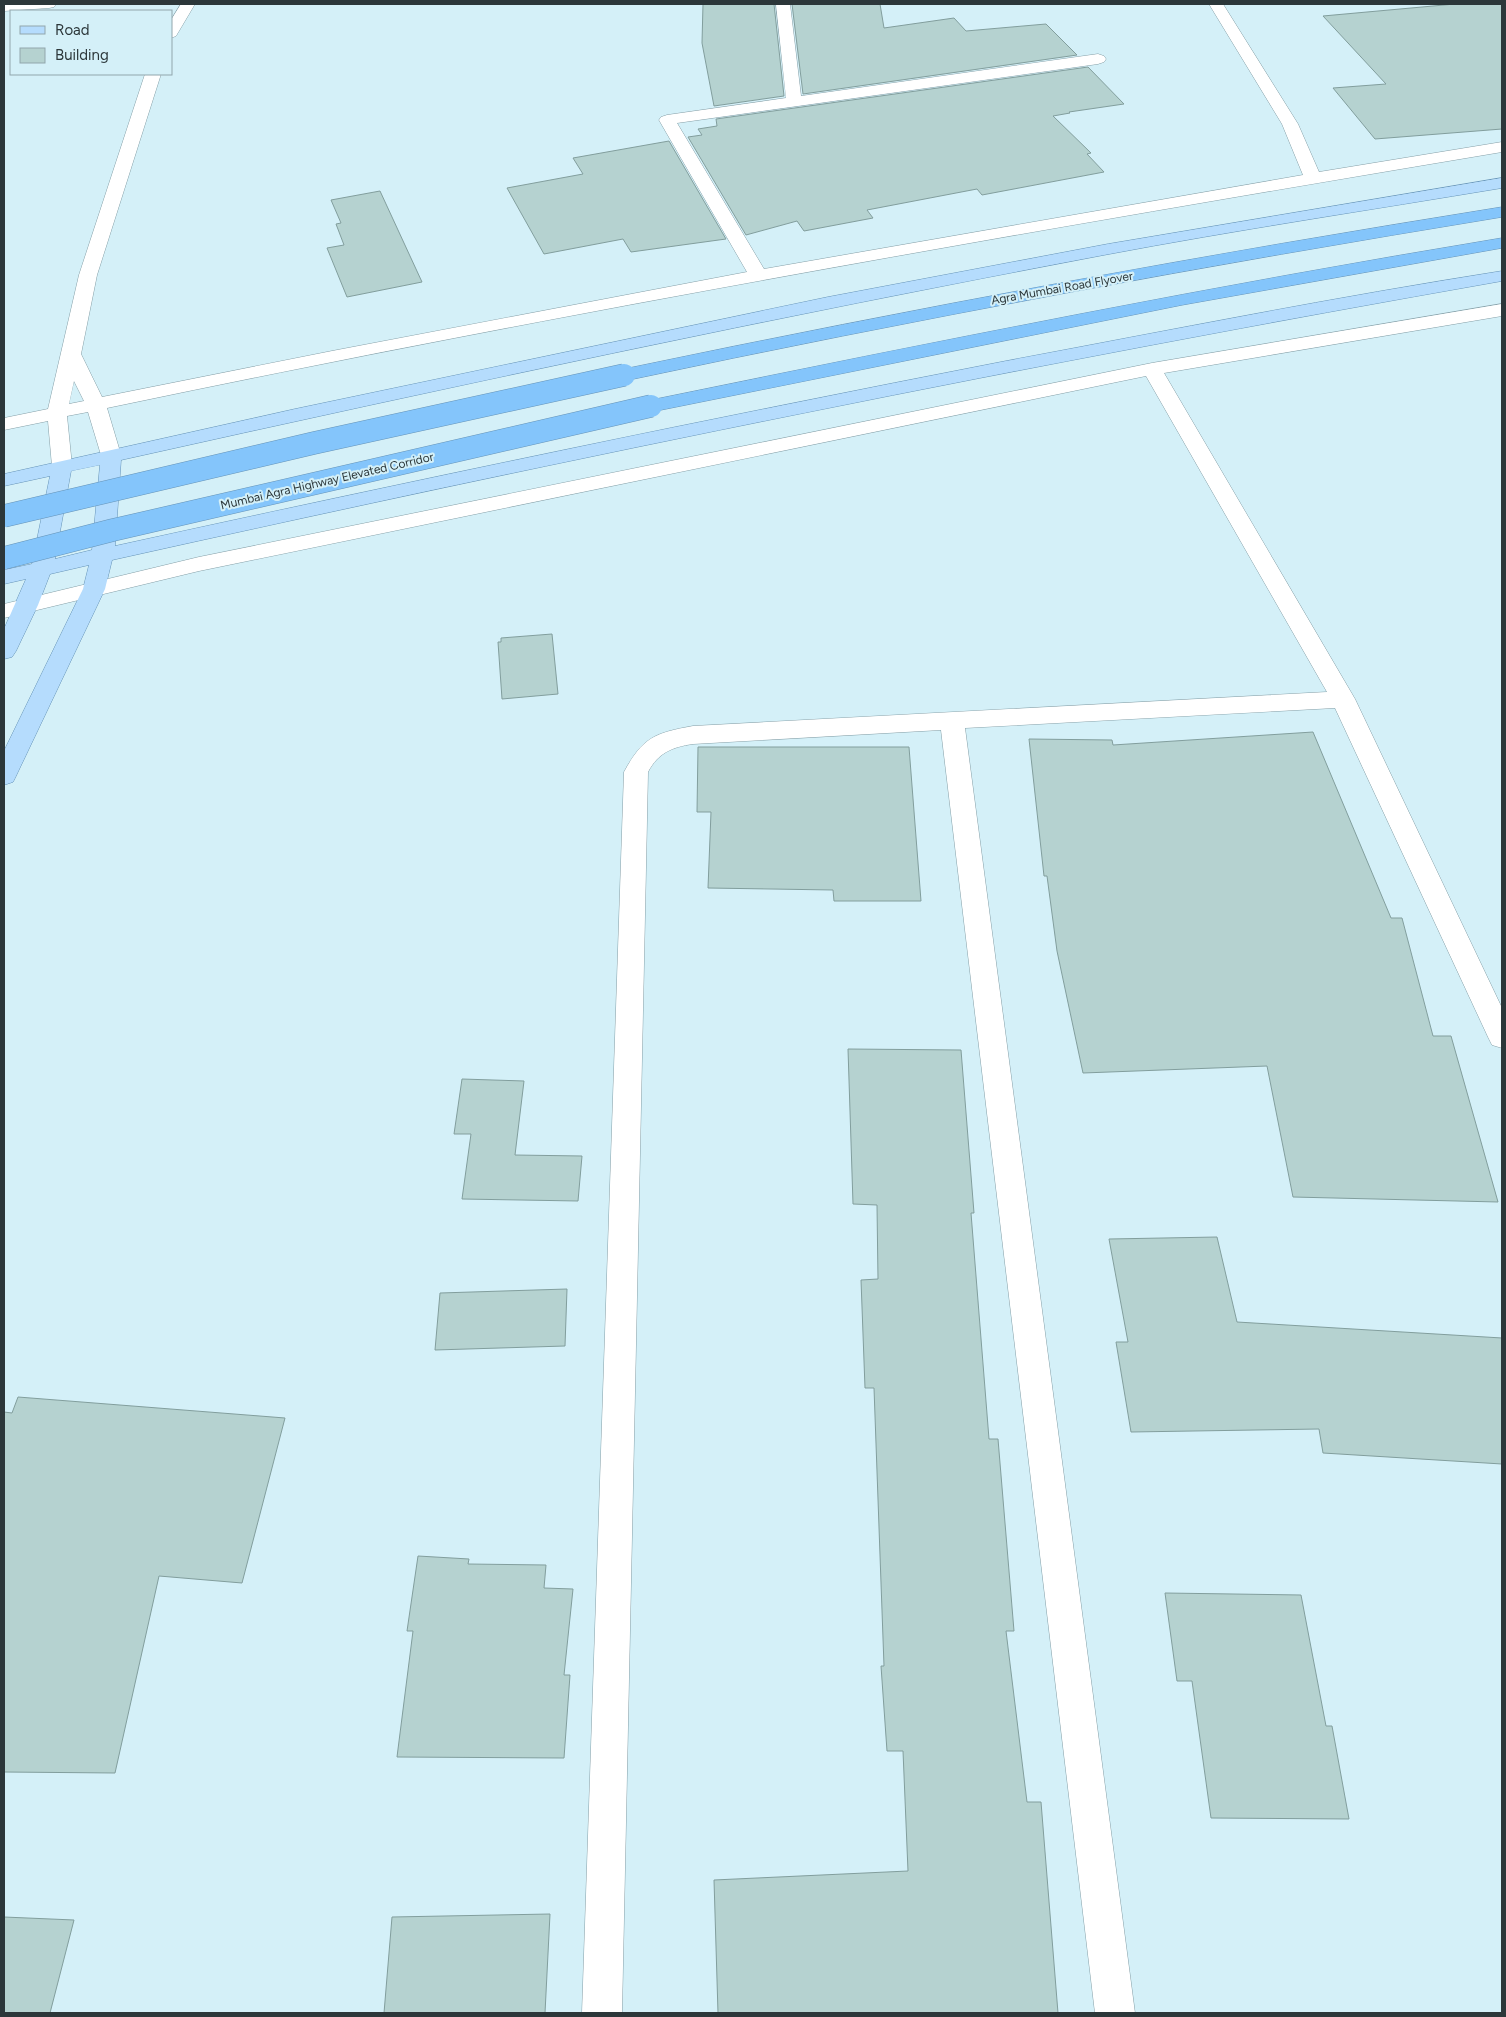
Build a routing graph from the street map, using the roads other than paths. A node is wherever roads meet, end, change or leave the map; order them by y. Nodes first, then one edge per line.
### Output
1 (49, 4) edge
2 (188, 4) edge
3 (783, 4) edge
4 (1216, 4) edge
5 (4, 7) edge
6 (172, 30) edge
7 (1098, 58) dead end
8 (153, 75) edge
9 (794, 102) junction
10 (1502, 147) edge
11 (1313, 178) junction
12 (1502, 183) edge
13 (1502, 212) edge
14 (1502, 243) edge
15 (758, 275) junction
16 (1502, 276) edge
17 (1502, 310) edge
18 (71, 354) junction
19 (1152, 369) junction
20 (95, 403) junction
21 (57, 412) junction
22 (4, 424) edge
23 (111, 455) junction
24 (62, 466) junction
25 (4, 480) edge
26 (4, 516) edge
27 (103, 554) junction
28 (4, 558) edge
29 (42, 567) junction
30 (4, 577) edge
31 (94, 589) junction
32 (27, 605) junction
33 (4, 611) edge
34 (4, 651) edge
35 (1343, 699) junction
36 (952, 721) junction
37 (4, 776) edge
38 (1502, 1037) edge
39 (602, 2013) edge
40 (1115, 2013) edge

1 - 5 street
2 - 6 street
3 - 9 street
4 - 11 street
7 - 9 street
8 - 18 street
9 - 15 street
10 - 11 street
11 - 15 street
12 - 23 main road
13 - 26 highway, Agra Mumbai Road Flyover, bridge
14 - 28 highway, Mumbai Agra Highway Elevated Corridor, bridge
15 - 20 street
16 - 27 main road
17 - 19 street
18 - 20 street
18 - 21 street
19 - 31 street
19 - 35 street
20 - 21 street
20 - 23 street
21 - 22 street
21 - 24 street
23 - 24 main road
23 - 27 main road
24 - 25 main road
24 - 29 main road
27 - 29 main road
27 - 31 main road
29 - 30 main road
29 - 32 main road
31 - 32 street
31 - 37 main road
32 - 33 street
32 - 34 main road
35 - 36 street
35 - 38 street
36 - 39 street
36 - 40 street

